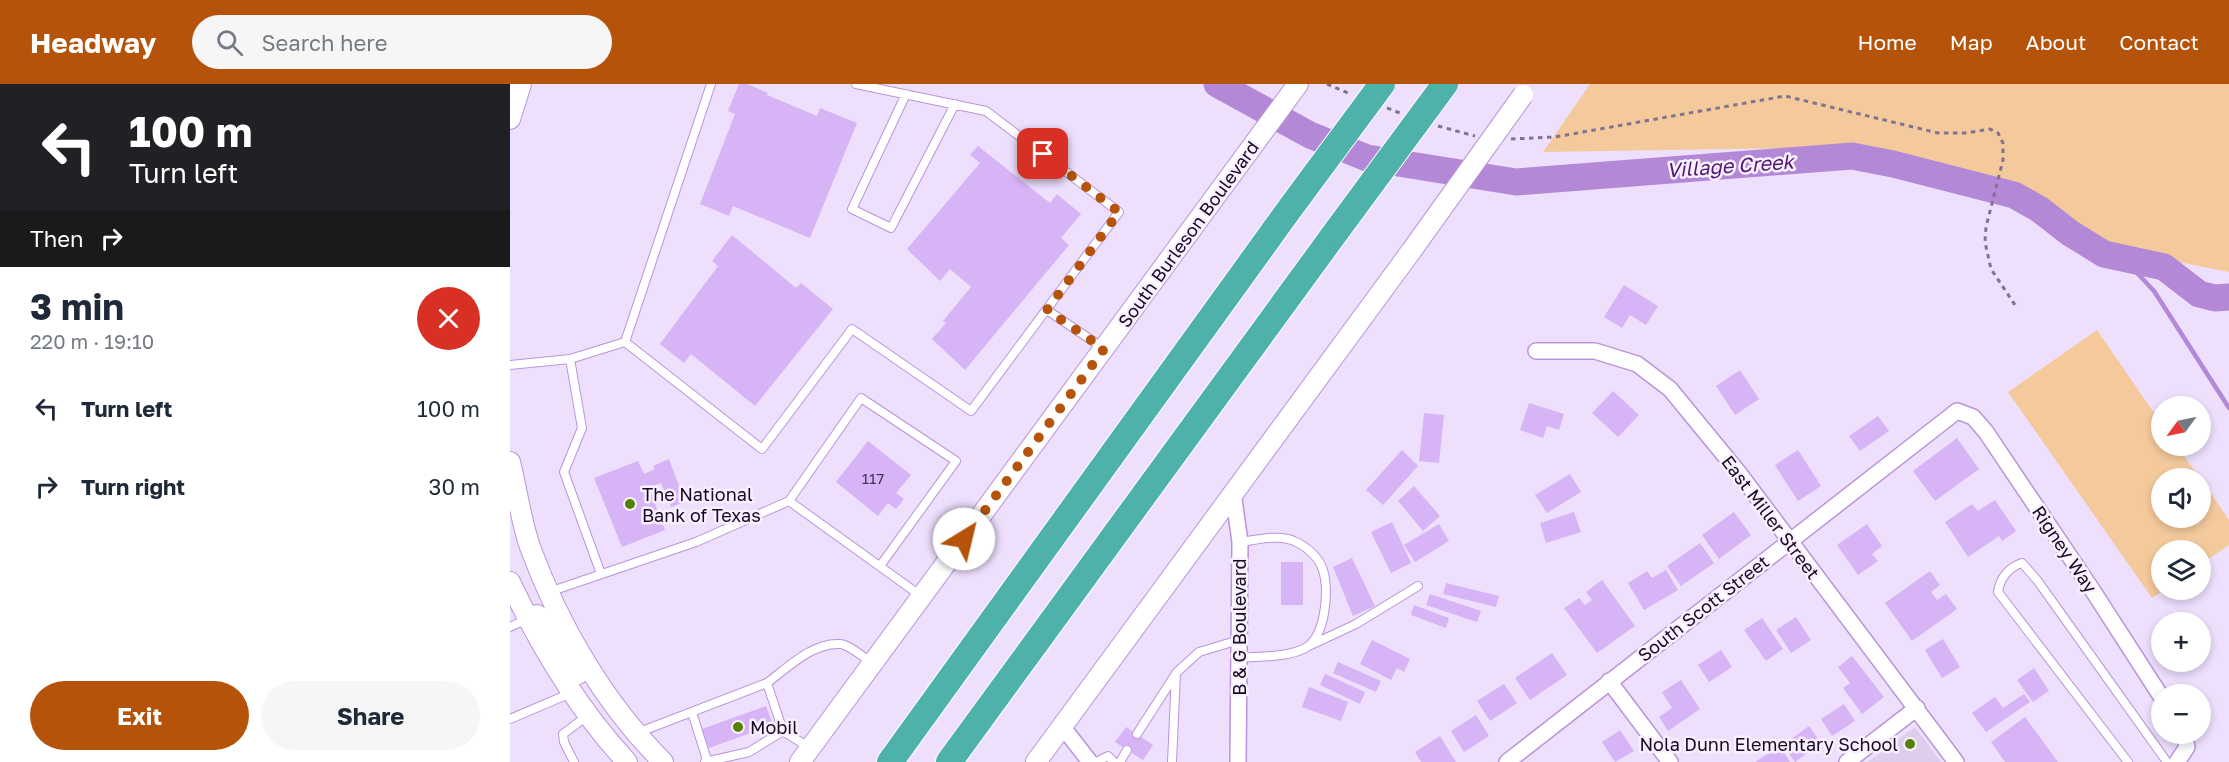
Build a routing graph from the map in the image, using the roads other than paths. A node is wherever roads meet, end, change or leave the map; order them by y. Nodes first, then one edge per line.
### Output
1 (521, 84) edge
2 (711, 84) edge
3 (855, 84) edge
4 (1298, 84) edge
5 (1445, 84) edge
6 (1527, 89) edge
7 (906, 94) junction
8 (1383, 95) edge
9 (954, 104) junction
10 (510, 119) edge
11 (1047, 310) junction
12 (625, 342) junction
13 (1104, 349) junction
14 (1536, 351) dead end
15 (570, 359) junction
16 (510, 365) edge
17 (1957, 411) joint
18 (510, 462) edge
19 (1233, 492) junction
20 (789, 501) junction
21 (1240, 542) junction
22 (1790, 542) junction
23 (880, 566) junction
24 (601, 574) junction
25 (510, 582) edge
26 (1418, 586) dead end
27 (549, 592) junction
28 (922, 597) junction
29 (519, 623) edge
30 (1239, 640) junction
31 (1307, 647) junction
32 (1239, 658) junction
33 (873, 663) junction
34 (1176, 673) junction
35 (1609, 681) junction
36 (767, 683) junction
37 (2153, 684) edge
38 (571, 693) junction
39 (1917, 708) junction
40 (692, 712) junction
41 (587, 716) junction
42 (621, 717) junction
43 (510, 719) edge
44 (1062, 726) junction
45 (783, 730) junction
46 (636, 733) junction
47 (1137, 734) dead end
48 (2183, 744) edge
49 (1127, 750) dead end
50 (806, 755) edge
51 (706, 761) edge
52 (574, 762) edge
53 (627, 762) edge
54 (663, 762) edge
55 (890, 762) edge
56 (949, 762) edge
57 (1036, 762) edge
58 (1090, 762) edge
59 (1096, 762) edge
60 (1114, 762) edge
61 (1120, 762) edge
62 (1173, 762) edge
63 (1238, 762) edge
64 (1507, 762) edge
65 (1670, 762) edge
66 (1847, 762) edge
67 (1956, 762) edge
68 (2128, 762) edge
69 (2167, 762) edge
70 (2177, 762) edge

1 - 10 main road
2 - 12 lane
3 - 7 lane
4 - 13 main road, South Burleson Boulevard
5 - 56 highway, bridge
6 - 19 main road, bridge
7 - 9 lane
7 - 9 lane
8 - 55 highway, bridge
9 - 11 lane
11 - 12 lane
11 - 13 lane
12 - 15 lane
13 - 28 main road, South Burleson Boulevard
14 - 22 street, East Miller Street
15 - 16 lane
15 - 24 lane
17 - 22 street, South Scott Street
17 - 37 street, Rigney Way
18 - 27 main road
19 - 21 street, B & G Boulevard
19 - 44 main road
20 - 23 lane
20 - 23 lane
20 - 24 lane
21 - 30 street, B & G Boulevard
21 - 31 lane
22 - 35 street, South Scott Street
22 - 39 street, East Miller Street
23 - 28 lane
24 - 27 lane
25 - 29 main road
26 - 31 lane
27 - 42 main road
28 - 33 main road, South Burleson Boulevard
29 - 38 main road
29 - 42 main road
30 - 32 street, B & G Boulevard
30 - 34 lane
31 - 32 lane
32 - 63 street, B & G Boulevard
33 - 36 lane
33 - 50 main road, South Burleson Boulevard
34 - 47 lane
34 - 62 lane
35 - 64 street, South Scott Street
35 - 65 street
36 - 40 lane
36 - 45 lane
38 - 41 main road
38 - 43 lane
39 - 66 street
39 - 67 street, East Miller Street
40 - 46 lane
40 - 51 lane
41 - 52 lane
41 - 53 main road
42 - 46 main road
44 - 57 main road
44 - 58 street
45 - 50 lane
45 - 51 lane
46 - 54 main road
48 - 70 street
49 - 61 lane
59 - 60 lane
68 - 69 lane

